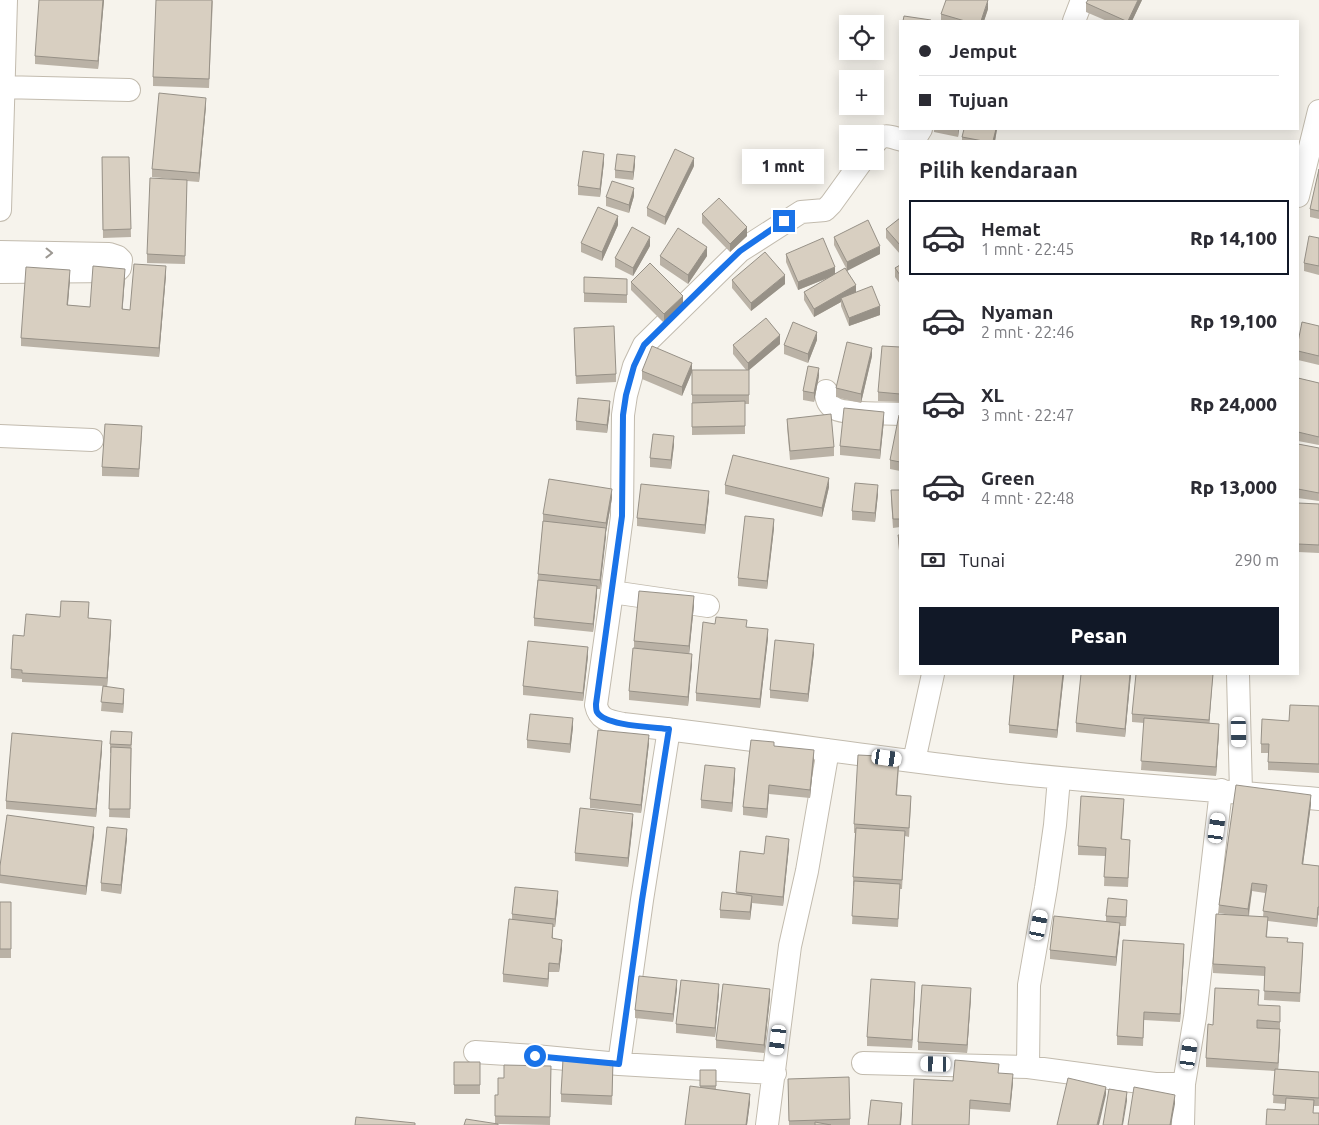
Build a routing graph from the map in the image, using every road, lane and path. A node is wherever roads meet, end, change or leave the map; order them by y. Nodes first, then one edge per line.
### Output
1 (6, 0) edge
2 (1082, 0) edge
3 (1074, 20) edge
4 (2, 87) edge
5 (129, 90) dead end
6 (1319, 111) edge
7 (920, 130) edge
8 (884, 136) edge
9 (900, 140) edge
10 (911, 140) edge
11 (856, 170) edge
12 (1299, 192) edge
13 (0, 210) edge
14 (0, 252) edge
15 (0, 272) edge
16 (826, 391) dead end
17 (899, 414) edge
18 (0, 436) edge
19 (92, 440) dead end
20 (612, 592) junction
21 (708, 606) dead end
22 (932, 675) edge
23 (1238, 675) edge
24 (669, 729) junction
25 (828, 750) junction
26 (914, 762) junction
27 (1059, 778) junction
28 (1231, 791) junction
29 (1319, 799) edge
30 (475, 1052) dead end
31 (863, 1063) dead end
32 (619, 1064) junction
33 (1028, 1066) junction
34 (775, 1073) junction
35 (1184, 1084) junction
36 (767, 1125) edge
37 (1183, 1125) edge

1 - 4 street
2 - 3 street
4 - 5 street
4 - 13 street
6 - 12 street
7 - 10 street
8 - 9 street
11 - 20 street
14 -> 15 street
16 - 17 street
18 - 19 street
20 - 21 street
20 - 24 street
22 - 26 street
23 - 28 street
24 - 25 street
24 - 32 street
25 - 26 street
25 - 34 street
26 - 27 street
27 - 28 street
27 - 33 street
28 - 29 street
28 - 35 street
30 - 32 street
31 - 33 street
32 - 34 street
33 - 35 street
34 - 36 street
35 - 37 street

